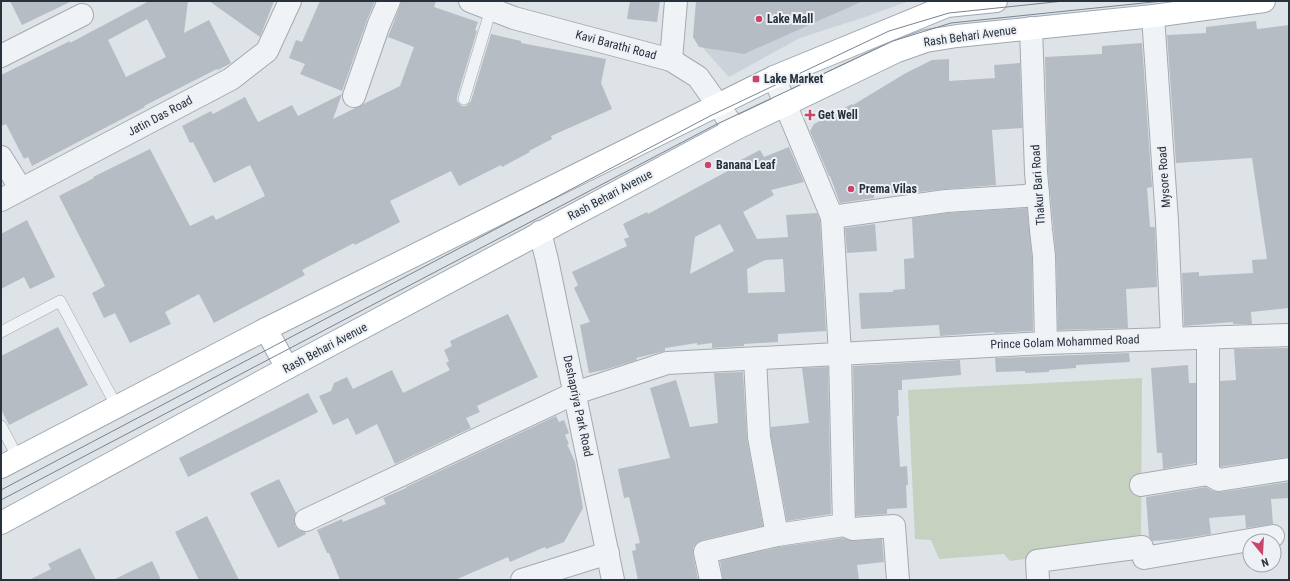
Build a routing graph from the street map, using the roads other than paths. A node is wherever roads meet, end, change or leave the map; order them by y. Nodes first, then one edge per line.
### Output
1 (290, 1) edge
2 (389, 1) edge
3 (470, 1) edge
4 (676, 1) edge
5 (996, 1) edge
6 (1264, 1) edge
7 (946, 4) edge
8 (491, 9) junction
9 (82, 15) dead end
10 (1153, 16) junction
11 (1031, 28) junction
12 (1, 56) edge
13 (671, 60) junction
14 (774, 77) junction
15 (354, 96) dead end
16 (464, 99) dead end
17 (718, 104) junction
18 (786, 106) junction
19 (735, 129) junction
20 (1, 157) edge
21 (21, 189) junction
22 (1038, 193) junction
23 (1, 200) edge
24 (832, 217) junction
25 (540, 232) junction
26 (266, 329) junction
27 (1, 332) edge
28 (1289, 335) edge
29 (1172, 338) junction
30 (1208, 338) junction
31 (1046, 343) junction
32 (840, 354) junction
33 (755, 359) junction
34 (287, 368) junction
35 (575, 393) junction
36 (117, 406) junction
37 (1, 426) edge
38 (10, 463) edge
39 (1289, 469) edge
40 (1208, 474) junction
41 (1141, 485) dead end
42 (306, 520) dead end
43 (1, 523) edge
44 (844, 525) junction
45 (777, 535) junction
46 (1242, 541) edge
47 (608, 552) junction
48 (522, 580) edge
49 (613, 580) edge
50 (711, 580) edge
51 (898, 580) edge
52 (1038, 580) edge

1 - 21 street, Jatin Das Road
2 - 15 street
3 - 8 street, Kavi Barathi Road
4 - 13 street
5 - 7 main road
6 - 10 main road, Rash Behari Avenue
7 - 14 main road
8 - 13 street, Kavi Barathi Road
8 - 16 lane
9 - 12 street
10 - 11 main road, Rash Behari Avenue
10 - 29 street, Mysore Road
11 - 18 main road, Rash Behari Avenue
11 - 22 street, Thakur Bari Road
13 - 17 street, Kavi Barathi Road
14 - 17 main road
14 - 18 street
17 - 19 street, Kavi Barathi Road
17 - 26 main road
18 - 19 main road, Rash Behari Avenue
18 - 24 street
19 - 25 main road, Rash Behari Avenue
20 - 21 street
21 - 23 street, Jatin Das Road
22 - 24 street
22 - 31 street, Thakur Bari Road
24 - 32 street
25 - 34 main road, Rash Behari Avenue
25 - 35 street, Deshapriya Park Road
26 - 34 main road
26 - 36 main road
27 - 36 lane
28 - 30 street, Prince Golam Mohammed Road
29 - 30 street, Prince Golam Mohammed Road
29 - 31 street, Prince Golam Mohammed Road
30 - 40 street
31 - 32 street, Prince Golam Mohammed Road
32 - 33 street, Prince Golam Mohammed Road
32 - 44 street
33 - 35 street
33 - 45 street
34 - 43 main road, Rash Behari Avenue
35 - 42 street
35 - 47 street, Deshapriya Park Road
36 - 38 main road
37 - 38 lane
39 - 40 street
40 - 41 street
44 - 45 street
44 - 51 street
45 - 50 street
46 - 52 street
47 - 48 street
47 - 49 street, Deshapriya Park Road

